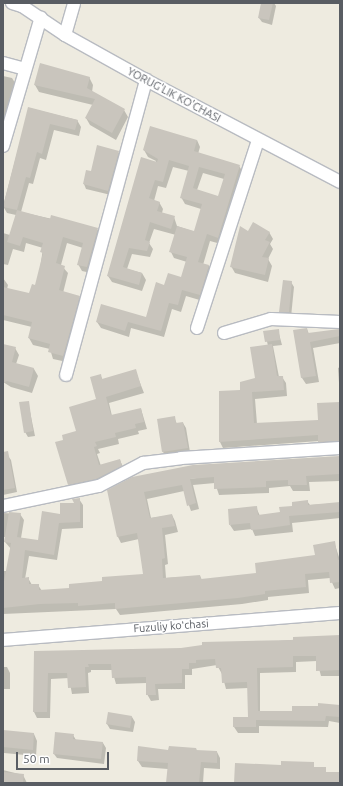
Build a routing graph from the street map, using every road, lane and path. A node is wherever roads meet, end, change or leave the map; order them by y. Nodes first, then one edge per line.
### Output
1 (12, 3) edge
2 (74, 3) edge
3 (41, 17) junction
4 (65, 35) junction
5 (3, 63) edge
6 (25, 69) junction
7 (146, 80) junction
8 (258, 140) junction
9 (3, 146) edge
10 (340, 182) edge
11 (340, 322) edge
12 (197, 328) dead end
13 (224, 333) dead end
14 (66, 375) dead end
15 (340, 448) edge
16 (3, 506) edge
17 (340, 613) edge
18 (3, 640) edge

1 - 3 street, YORUG'LIK KO'CHASI
2 - 4 street
3 - 4 street, YORUG'LIK KO'CHASI
3 - 6 street
4 - 7 street, YORUG'LIK KO'CHASI
5 - 6 street
6 - 9 street
7 - 8 street, YORUG'LIK KO'CHASI
7 - 14 street
8 - 10 street, YORUG'LIK KO'CHASI
8 - 12 street
11 - 13 street
15 - 16 street
17 - 18 street, Fuzuliy koʻchasi

